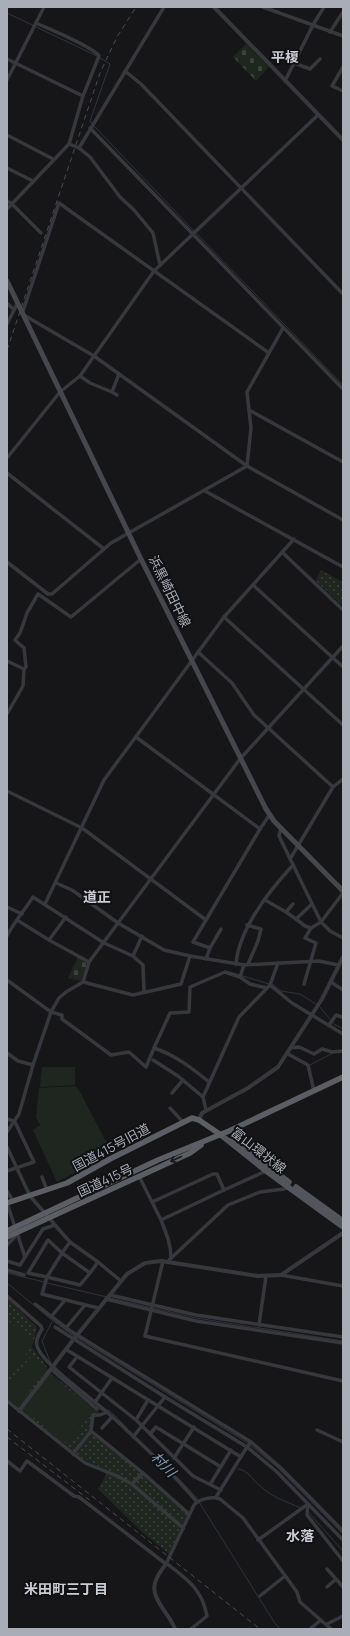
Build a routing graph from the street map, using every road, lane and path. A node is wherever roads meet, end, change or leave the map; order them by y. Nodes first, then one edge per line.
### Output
1 (44, 7) edge
2 (164, 7) edge
3 (214, 7) edge
4 (263, 7) edge
5 (324, 7) edge
6 (343, 12) edge
7 (36, 23) junction
8 (313, 25) junction
9 (330, 32) junction
10 (343, 36) edge
11 (7, 59) edge
12 (320, 59) dead end
13 (16, 63) junction
14 (294, 63) junction
15 (343, 67) edge
16 (125, 70) junction
17 (7, 80) edge
18 (285, 81) junction
19 (343, 91) edge
20 (83, 96) junction
21 (318, 115) junction
22 (90, 128) junction
23 (7, 135) edge
24 (343, 140) edge
25 (69, 144) junction
26 (79, 148) junction
27 (53, 159) junction
28 (7, 168) edge
29 (33, 181) junction
30 (241, 189) junction
31 (7, 201) edge
32 (11, 203) junction
33 (7, 209) edge
34 (41, 233) dead end
35 (193, 235) junction
36 (160, 265) junction
37 (154, 271) junction
38 (7, 281) edge
39 (343, 294) edge
40 (7, 303) edge
41 (17, 304) junction
42 (14, 310) junction
43 (22, 314) junction
44 (7, 324) edge
45 (283, 328) junction
46 (269, 353) junction
47 (94, 356) junction
48 (119, 374) junction
49 (80, 376) junction
50 (343, 389) edge
51 (60, 392) junction
52 (112, 392) junction
53 (117, 395) dead end
54 (249, 410) junction
55 (7, 458) edge
56 (343, 462) edge
57 (247, 466) junction
58 (7, 473) edge
59 (205, 491) junction
60 (343, 520) edge
61 (129, 534) junction
62 (294, 540) junction
63 (104, 549) junction
64 (283, 553) junction
65 (141, 559) junction
66 (7, 562) edge
67 (343, 567) edge
68 (253, 585) junction
69 (343, 610) edge
70 (224, 617) junction
71 (343, 646) edge
72 (198, 652) junction
73 (333, 657) junction
74 (192, 660) junction
75 (7, 661) edge
76 (343, 667) edge
77 (24, 669) junction
78 (303, 689) junction
79 (7, 714) edge
80 (343, 725) edge
81 (269, 728) junction
82 (136, 738) junction
83 (240, 758) junction
84 (343, 779) edge
85 (333, 787) junction
86 (7, 791) edge
87 (213, 795) junction
88 (270, 814) junction
89 (82, 828) junction
90 (281, 828) junction
91 (260, 829) junction
92 (299, 847) junction
93 (290, 859) junction
94 (293, 865) junction
95 (150, 880) junction
96 (56, 882) junction
97 (343, 892) edge
98 (265, 900) junction
99 (45, 904) junction
100 (293, 904) dead end
101 (312, 904) junction
102 (7, 906) edge
103 (286, 912) junction
104 (22, 914) junction
105 (66, 917) junction
106 (296, 919) junction
107 (17, 920) junction
108 (206, 920) junction
109 (321, 922) junction
110 (118, 924) junction
111 (247, 925) junction
112 (311, 928) junction
113 (221, 930) dead end
114 (7, 936) edge
115 (142, 936) junction
116 (343, 938) edge
117 (49, 940) junction
118 (104, 943) junction
119 (210, 948) junction
120 (133, 956) junction
121 (190, 956) junction
122 (206, 959) junction
123 (342, 960) edge
124 (89, 962) junction
125 (312, 962) junction
126 (278, 963) junction
127 (236, 964) junction
128 (246, 964) junction
129 (338, 966) junction
130 (240, 977) junction
131 (7, 980) edge
132 (83, 982) junction
133 (331, 982) junction
134 (304, 984) dead end
135 (268, 986) junction
136 (343, 990) edge
137 (144, 992) junction
138 (51, 1012) junction
139 (312, 1015) junction
140 (343, 1016) edge
141 (330, 1026) junction
142 (343, 1034) edge
143 (154, 1048) junction
144 (292, 1048) junction
145 (343, 1051) edge
146 (7, 1053) edge
147 (288, 1054) junction
148 (153, 1060) dead end
149 (33, 1065) junction
150 (343, 1077) edge
151 (183, 1080) junction
152 (210, 1082) junction
153 (314, 1091) junction
154 (172, 1094) dead end
155 (203, 1097) junction
156 (170, 1108) dead end
157 (206, 1110) junction
158 (7, 1119) edge
159 (199, 1120) junction
160 (14, 1121) junction
161 (183, 1122) junction
162 (7, 1132) edge
163 (221, 1135) junction
164 (209, 1139) junction
165 (7, 1147) edge
166 (17, 1168) junction
167 (7, 1171) edge
168 (266, 1171) junction
169 (139, 1176) junction
170 (42, 1177) dead end
171 (289, 1185) junction
172 (47, 1190) junction
173 (224, 1190) junction
174 (7, 1191) edge
175 (30, 1196) junction
176 (13, 1201) junction
177 (152, 1202) junction
178 (7, 1203) edge
179 (46, 1215) junction
180 (161, 1220) junction
181 (343, 1221) edge
182 (54, 1225) junction
183 (343, 1227) edge
184 (7, 1231) edge
185 (16, 1232) junction
186 (343, 1232) edge
187 (7, 1236) edge
188 (70, 1242) junction
189 (7, 1245) edge
190 (62, 1253) junction
191 (25, 1257) junction
192 (169, 1260) junction
193 (7, 1261) edge
194 (163, 1261) junction
195 (98, 1262) junction
196 (7, 1270) edge
197 (90, 1273) junction
198 (24, 1274) dead end
199 (281, 1275) junction
200 (266, 1276) junction
201 (45, 1280) junction
202 (122, 1281) junction
203 (343, 1286) edge
204 (110, 1295) junction
205 (7, 1296) edge
206 (106, 1299) junction
207 (65, 1300) junction
208 (35, 1304) dead end
209 (85, 1305) junction
210 (98, 1308) junction
211 (152, 1308) junction
212 (51, 1317) junction
213 (259, 1325) junction
214 (55, 1327) dead end
215 (66, 1328) junction
216 (312, 1333) junction
217 (77, 1335) junction
218 (343, 1337) edge
219 (311, 1338) junction
220 (73, 1340) junction
221 (343, 1343) edge
222 (67, 1350) junction
223 (77, 1357) junction
224 (52, 1368) junction
225 (112, 1378) junction
226 (343, 1381) edge
227 (102, 1393) junction
228 (165, 1396) junction
229 (148, 1400) junction
230 (7, 1401) edge
231 (95, 1402) junction
232 (158, 1406) junction
233 (97, 1409) junction
234 (19, 1411) junction
235 (105, 1413) junction
236 (92, 1415) junction
237 (112, 1417) junction
238 (136, 1420) junction
239 (142, 1426) junction
240 (194, 1427) junction
241 (102, 1428) dead end
242 (317, 1430) dead end
243 (91, 1431) junction
244 (150, 1434) junction
245 (134, 1437) junction
246 (251, 1442) junction
247 (343, 1442) edge
248 (183, 1444) junction
249 (247, 1447) junction
250 (231, 1450) junction
251 (73, 1454) junction
252 (241, 1457) junction
253 (174, 1458) junction
254 (7, 1461) edge
255 (221, 1467) junction
256 (143, 1473) junction
257 (210, 1483) junction
258 (132, 1484) junction
259 (221, 1490) junction
260 (216, 1497) junction
261 (198, 1501) junction
262 (308, 1504) junction
263 (190, 1514) junction
264 (183, 1528) junction
265 (343, 1531) edge
266 (258, 1540) junction
267 (343, 1540) edge
268 (343, 1561) edge
269 (166, 1564) junction
270 (327, 1569) dead end
271 (285, 1576) junction
272 (336, 1579) junction
273 (328, 1587) dead end
274 (343, 1587) edge
275 (260, 1596) dead end
276 (343, 1616) edge
277 (321, 1620) junction
278 (327, 1624) junction
279 (175, 1629) edge
280 (192, 1629) edge
281 (310, 1629) edge
282 (331, 1629) edge

1 - 7 street
2 - 16 street
3 - 18 street
4 - 8 street
5 - 8 street
6 - 9 street
7 - 13 street
7 - 20 street
8 - 9 street
8 - 14 street
9 - 10 street
11 - 13 street
12 - 14 street
13 - 17 street
13 - 20 street
14 - 18 street
15 - 19 street
16 - 22 street
16 - 30 street
18 - 21 street
20 - 25 street
21 - 24 street
21 - 30 street
22 - 26 street
22 - 35 street
23 - 27 street
25 - 26 street
25 - 27 street
26 - 36 street
27 - 29 street
28 - 29 street
29 - 32 street
30 - 35 street
30 - 39 street
31 - 32 street
32 - 33 street
32 - 34 street
35 - 36 street
35 - 45 street
36 - 37 street
37 - 43 street
37 - 46 street
37 - 47 street
38 - 41 main road, 浜黒崎田中線
40 - 42 street
41 - 42 street
41 - 43 main road, 浜黒崎田中線
42 - 44 street
43 - 47 street
43 - 51 main road, 浜黒崎田中線
45 - 46 street
45 - 50 street
46 - 54 street
47 - 48 street
47 - 49 street
48 - 52 street
48 - 57 street
49 - 51 street
49 - 52 street
51 - 55 street
51 - 61 main road, 浜黒崎田中線
52 - 53 street
54 - 56 street
54 - 57 street
57 - 59 street
57 - 60 street
58 - 63 street
59 - 61 street
59 - 62 street
61 - 63 street
61 - 65 main road, 浜黒崎田中線
62 - 64 street
62 - 67 street
63 - 66 street
64 - 68 street
64 - 69 street
65 - 74 main road, 浜黒崎田中線
65 - 77 street
68 - 70 street
68 - 73 street
70 - 72 street
70 - 78 street
71 - 73 street
72 - 74 street
72 - 81 street
73 - 76 street
73 - 78 street
74 - 82 street
74 - 83 main road, 浜黒崎田中線
75 - 77 street
77 - 79 street
78 - 80 street
78 - 81 street
81 - 83 street
81 - 85 street
82 - 87 street
82 - 89 street
83 - 87 street
83 - 88 main road, 浜黒崎田中線
84 - 85 street
85 - 92 street
86 - 89 street
87 - 91 street
87 - 95 street
88 - 90 main road, 浜黒崎田中線
88 - 91 street
89 - 95 street
89 - 96 street
90 - 92 main road, 浜黒崎田中線
90 - 93 street
91 - 108 street
92 - 93 street
92 - 97 main road, 浜黒崎田中線
93 - 94 street
94 - 98 street
94 - 101 street
95 - 108 street
95 - 110 street
96 - 99 street
96 - 110 street
97 - 109 street
98 - 103 street
98 - 111 street
99 - 104 street
99 - 105 street
100 - 103 street
101 - 106 street
101 - 109 street
102 - 104 street
103 - 106 street
104 - 107 street
105 - 117 street
105 - 118 street
106 - 112 street
107 - 114 street
107 - 117 street
108 - 119 street
109 - 112 street
109 - 116 street
110 - 115 street
110 - 118 street
111 - 127 street
111 - 128 street
112 - 125 street
113 - 119 street
115 - 120 street
115 - 121 street
117 - 124 street
118 - 120 street
118 - 124 street
119 - 122 street
120 - 137 street
121 - 122 street
121 - 137 street
122 - 127 street
123 - 129 street
124 - 132 street
125 - 126 street
125 - 129 street
125 - 134 street
126 - 128 street
126 - 135 street
127 - 128 street
128 - 130 street
129 - 133 street
130 - 135 street
130 - 143 street
131 - 138 street
132 - 137 street
132 - 138 street
133 - 136 street
133 - 139 street
135 - 139 street
135 - 152 street
138 - 143 street
138 - 149 street
139 - 141 street
139 - 144 street
140 - 141 street
141 - 142 street
143 - 152 street
144 - 145 street
144 - 147 street
146 - 149 street
147 - 153 street
147 - 157 street
148 - 151 street
149 - 160 street
150 - 153 highway, 国道415号
151 - 154 street
151 - 155 street
152 - 155 street
153 - 163 highway, 国道415号
155 - 157 street
156 - 161 street
157 - 159 street
158 - 160 street
159 - 161 highway, 国道415号旧道
159 - 163 highway
160 - 162 street
160 - 166 street
161 - 172 highway, 国道415号旧道
163 - 164 highway, 国道415号
163 - 168 main road, 富山環状線
163 - 171 main road, 富山環状線
164 -> 169 highway, 国道415号
164 - 179 highway, 国道415号
165 - 166 street
166 - 167 street
166 - 175 street
168 - 171 main road, 富山環状線
168 - 173 street
169 - 177 street
169 - 179 highway, 国道415号
170 - 172 street
171 - 181 main road, 富山環状線
171 - 183 main road, 富山環状線
171 - 192 street
172 - 175 highway, 国道415号旧道
173 - 177 street
173 - 180 street
174 - 176 street
175 - 176 highway, 国道415号旧道
175 - 179 street
176 - 178 highway, 国道415号旧道
177 - 180 street
178 - 185 street
179 - 182 street
179 - 185 highway, 国道415号
180 - 192 street
182 - 188 street
182 - 191 street
184 - 185 highway, 国道415号
185 - 187 highway, 国道415号
185 - 189 street
185 - 191 street
186 - 199 street
188 - 190 street
188 - 195 street
190 - 197 street
190 - 201 street
190 - 201 street
191 - 193 street
192 - 194 street
192 - 200 street
194 - 202 street
194 - 211 street
195 - 197 street
195 - 202 street
196 - 198 street
197 - 201 street
199 - 200 street
199 - 203 street
200 - 213 street
201 - 207 street
202 - 204 street
204 - 206 street
204 - 211 street
205 - 224 street
206 - 210 street
206 - 211 street
207 - 209 street
207 - 212 street
208 - 212 street
209 - 210 street
209 - 215 street
210 - 217 street
211 - 213 street
211 - 219 street
211 - 226 street
212 - 215 street
213 - 216 street
214 - 220 street
215 - 217 street
216 - 218 street
216 - 219 street
217 - 220 street
217 - 246 street
219 - 221 street
220 - 222 street
220 - 228 street
222 - 223 street
222 - 224 street
223 - 225 street
223 - 227 street
224 - 231 street
224 - 233 street
224 - 234 street
225 - 227 street
225 - 229 street
227 - 231 street
227 - 238 street
228 - 232 street
228 - 249 street
229 - 232 street
229 - 238 street
230 - 234 street
231 - 235 street
232 - 239 street
232 - 240 street
233 - 235 street
233 - 236 street
234 - 251 street
235 - 236 street
235 - 237 street
236 - 243 street
237 - 241 street
237 - 245 street
238 - 239 street
239 - 244 street
239 - 245 street
240 - 248 street
240 - 250 street
242 - 247 street
243 - 251 street
243 - 256 street
244 - 248 street
244 - 253 street
245 - 261 street
246 - 249 street
246 - 265 street
248 - 253 street
248 - 255 street
249 - 252 street
249 - 262 street
250 - 252 street
250 - 255 street
251 - 258 street
252 - 259 street
253 - 257 street
254 - 269 street
255 - 257 street
256 - 258 street
256 - 263 street
257 - 259 street
258 - 264 street
259 - 260 street
260 - 261 street
260 - 266 street
261 - 263 street
262 - 266 street
262 - 267 street
262 - 268 street
263 - 264 street
264 - 269 street
266 - 271 street
269 - 279 street
269 - 280 street
270 - 272 street
271 - 275 street
271 - 277 street
272 - 273 street
272 - 274 street
276 - 278 street
277 - 278 street
277 - 281 street
278 - 282 street

